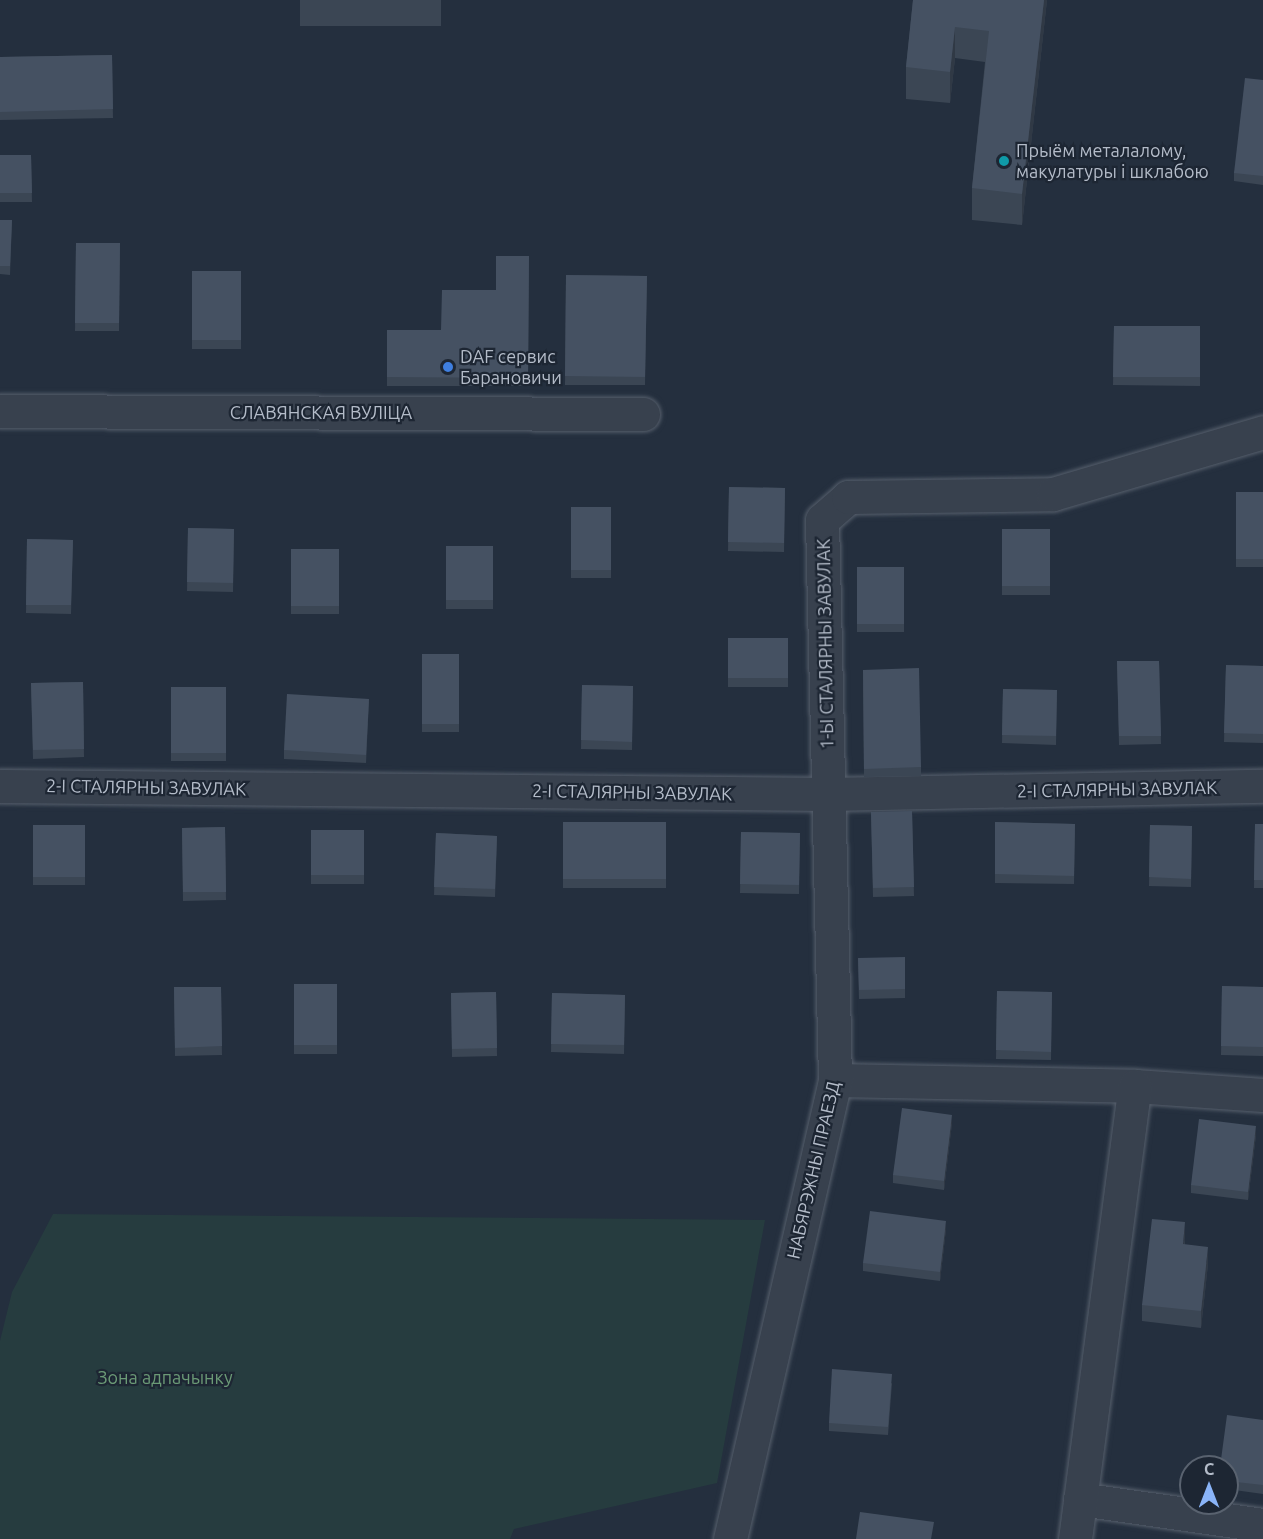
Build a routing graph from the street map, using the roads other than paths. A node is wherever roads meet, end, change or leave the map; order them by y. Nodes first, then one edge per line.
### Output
1 (0, 411) edge
2 (643, 414) dead end
3 (1263, 432) edge
4 (0, 786) edge
5 (1263, 786) edge
6 (828, 794) junction
7 (835, 1080) junction
8 (1135, 1086) junction
9 (1263, 1095) edge
10 (1080, 1499) junction
11 (1263, 1525) edge
12 (730, 1539) edge
13 (1075, 1539) edge

1 - 2 street, СЛАВЯНСКАЯ ВУЛІЦА
3 - 6 street, 1-Ы СТАЛЯРНЫ ЗАВУЛАК
4 - 6 street, 2-І СТАЛЯРНЫ ЗАВУЛАК
5 - 6 street, 2-І СТАЛЯРНЫ ЗАВУЛАК
6 - 7 street, НАБЯРЭЖНЫ ПРАЕЗД
7 - 8 street
7 - 12 street, НАБЯРЭЖНЫ ПРАЕЗД
8 - 9 street
8 - 10 street
10 - 11 street
10 - 13 street

